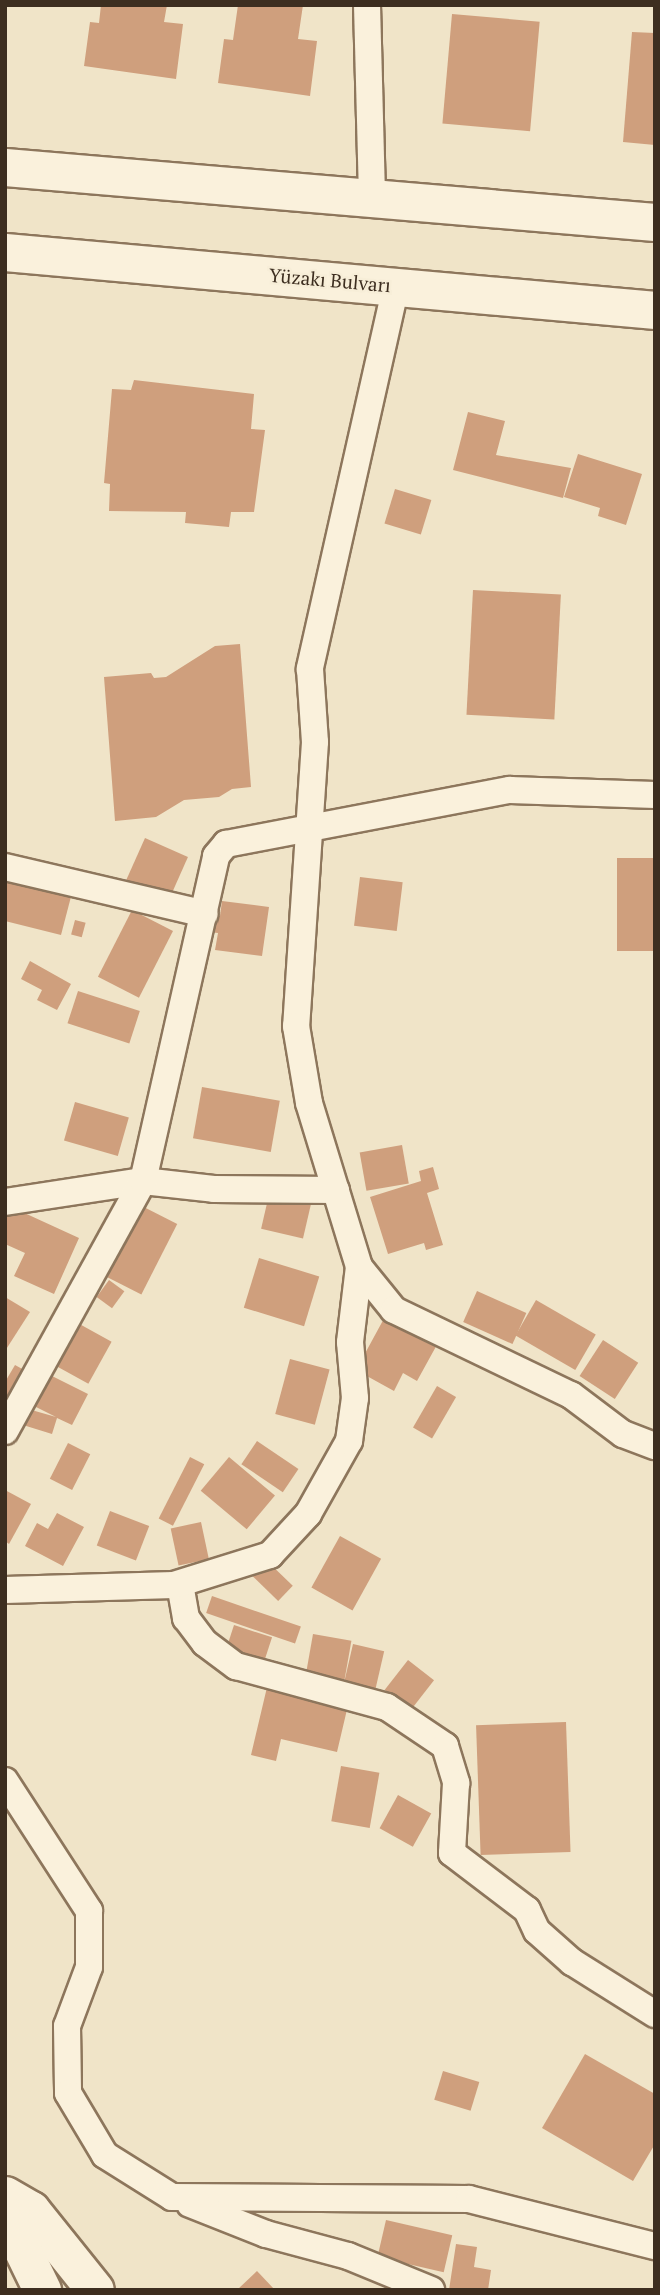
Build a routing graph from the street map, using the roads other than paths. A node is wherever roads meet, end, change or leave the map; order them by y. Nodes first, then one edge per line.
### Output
1 (368, 5) edge
2 (5, 167) edge
3 (372, 198) junction
4 (655, 222) edge
5 (5, 252) edge
6 (396, 286) junction
7 (655, 310) edge
8 (655, 796) edge
9 (307, 831) junction
10 (5, 867) edge
11 (205, 914) junction
12 (144, 1181) junction
13 (336, 1190) junction
14 (5, 1202) edge
15 (359, 1268) junction
16 (5, 1431) edge
17 (655, 1446) edge
18 (180, 1584) junction
19 (5, 1590) edge
20 (5, 1781) edge
21 (655, 2014) edge
22 (5, 2195) edge
23 (172, 2197) junction
24 (5, 2214) edge
25 (655, 2246) edge
26 (42, 2290) edge
27 (95, 2290) edge
28 (431, 2290) edge

1 - 3 street
2 - 3 main road
3 - 4 main road
5 - 6 main road, Yüzakı Bulvarı
6 - 7 main road, Yüzakı Bulvarı
6 - 9 street
8 - 9 street
9 - 11 street
9 - 13 street
10 - 11 street
11 - 12 street
12 - 13 street
12 - 14 street
12 - 16 street
13 - 15 street
15 - 17 street
15 - 18 street
18 - 19 street
18 - 21 street
20 - 23 street
22 - 27 main road
23 - 25 street
23 - 28 street
24 - 26 main road

